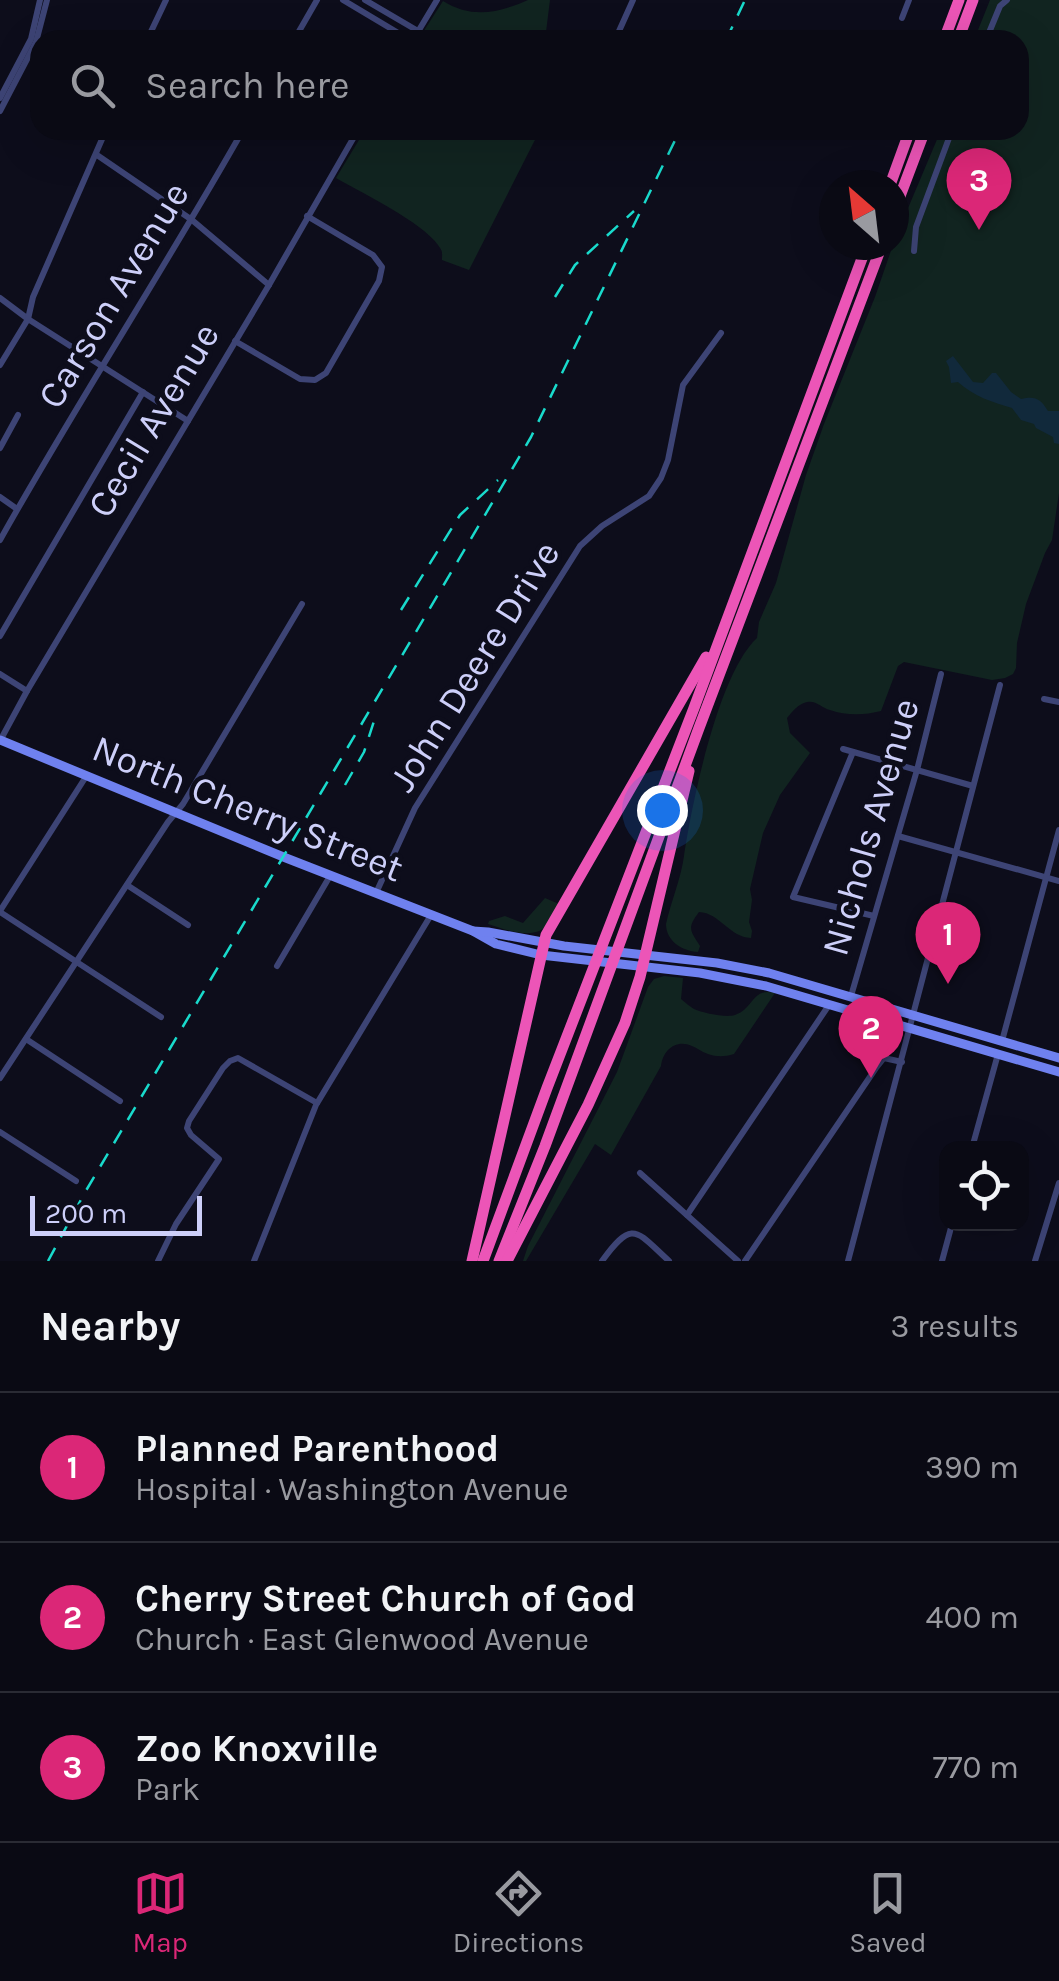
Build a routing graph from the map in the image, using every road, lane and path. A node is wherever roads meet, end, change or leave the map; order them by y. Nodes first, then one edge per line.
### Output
1 (44, 0) edge
2 (166, 0) edge
3 (317, 0) edge
4 (343, 0) edge
5 (365, 0) edge
6 (437, 0) edge
7 (633, 0) edge
8 (909, 0) edge
9 (960, 0) edge
10 (973, 0) edge
11 (1006, 0) edge
12 (902, 18) dead end
13 (40, 20) junction
14 (35, 30) edge
15 (37, 30) edge
16 (152, 30) edge
17 (300, 30) edge
18 (394, 30) edge
19 (415, 30) edge
20 (419, 30) edge
21 (620, 30) edge
22 (948, 30) edge
23 (962, 30) edge
24 (990, 30) edge
25 (30, 41) edge
26 (30, 53) edge
27 (0, 98) edge
28 (0, 110) edge
29 (102, 140) edge
30 (237, 140) edge
31 (352, 140) edge
32 (906, 140) edge
33 (920, 140) edge
34 (948, 140) edge
35 (97, 154) junction
36 (895, 170) edge
37 (909, 171) edge
38 (307, 216) junction
39 (192, 220) junction
40 (914, 252) dead end
41 (861, 260) edge
42 (876, 260) edge
43 (269, 285) junction
44 (0, 298) edge
45 (28, 319) junction
46 (721, 333) dead end
47 (235, 340) junction
48 (0, 364) edge
49 (102, 366) junction
50 (143, 392) junction
51 (18, 416) dead end
52 (188, 420) junction
53 (0, 448) edge
54 (0, 497) edge
55 (18, 508) junction
56 (0, 540) edge
57 (302, 604) dead end
58 (721, 632) junction
59 (0, 636) edge
60 (0, 674) edge
61 (941, 674) dead end
62 (1000, 685) dead end
63 (26, 691) junction
64 (1044, 699) dead end
65 (1059, 702) edge
66 (698, 728) junction
67 (0, 740) edge
68 (844, 749) dead end
69 (853, 752) junction
70 (917, 770) junction
71 (88, 775) junction
72 (974, 786) junction
73 (177, 812) junction
74 (1059, 830) edge
75 (898, 836) junction
76 (957, 852) junction
77 (330, 876) junction
78 (1046, 877) junction
79 (1059, 881) edge
80 (127, 885) junction
81 (376, 894) junction
82 (0, 912) edge
83 (431, 915) junction
84 (874, 916) junction
85 (188, 924) dead end
86 (542, 949) junction
87 (644, 961) junction
88 (76, 962) junction
89 (277, 966) dead end
90 (850, 996) junction
91 (830, 1004) junction
92 (914, 1015) junction
93 (160, 1017) dead end
94 (911, 1028) junction
95 (26, 1038) junction
96 (1002, 1041) junction
97 (998, 1054) junction
98 (1059, 1058) edge
99 (902, 1062) junction
100 (1059, 1072) edge
101 (0, 1078) edge
102 (120, 1101) dead end
103 (317, 1102) junction
104 (0, 1132) edge
105 (974, 1141) edge
106 (640, 1173) dead end
107 (76, 1181) dead end
108 (1059, 1183) edge
109 (687, 1215) junction
110 (950, 1231) edge
111 (659, 1257) edge
112 (158, 1261) edge
113 (254, 1261) edge
114 (472, 1261) edge
115 (483, 1261) edge
116 (503, 1261) edge
117 (602, 1261) edge
118 (669, 1261) edge
119 (742, 1261) edge
120 (848, 1261) edge
121 (942, 1261) edge
122 (1035, 1261) edge

1 - 13 street
2 - 16 street
3 - 17 street
4 - 18 street
5 - 19 street
6 - 20 street
7 - 21 street
8 - 12 street
9 - 22 highway
10 - 23 highway
11 - 24 street
13 - 14 street
13 - 15 street
25 - 27 street
26 - 28 street
29 - 35 street
30 - 39 street, Carson Avenue
31 - 38 street, Cecil Avenue
32 - 36 highway
33 - 37 highway
34 - 40 street
35 - 39 street
35 - 45 street
38 - 43 street, Cecil Avenue
38 - 47 street
39 - 43 street
39 - 49 street, Carson Avenue
41 - 58 highway
42 - 66 highway
43 - 47 street, Cecil Avenue
44 - 45 street
45 - 48 street
45 - 49 street
46 - 81 street, John Deere Drive
47 - 52 street, Cecil Avenue
49 - 50 street
49 - 55 street, Carson Avenue
50 - 52 street
50 - 59 street
51 - 53 street
52 - 63 street, Cecil Avenue
54 - 55 street
55 - 56 street, Carson Avenue
57 - 73 street
58 - 86 highway
58 - 115 highway
60 - 63 street
61 - 70 street, Nichols Avenue
62 - 72 street
63 - 67 street, Cecil Avenue
64 - 65 street
66 - 87 highway
66 - 116 highway
67 - 71 main road, North Cherry Street
68 - 69 street
69 - 70 street
69 - 84 street
70 - 72 street
70 - 75 street, Nichols Avenue
71 - 73 main road, North Cherry Street
71 - 82 street
72 - 76 street
73 - 77 main road, North Cherry Street
73 - 80 street
74 - 78 street
75 - 76 street
75 - 84 street, Nichols Avenue
76 - 78 street
76 - 92 street
77 - 81 main road, North Cherry Street
77 - 89 street
78 - 79 street
78 - 96 street
80 - 85 street
80 - 88 street
81 - 83 main road, North Cherry Street
82 - 88 street
83 - 86 main road, North Cherry Street
83 - 103 street
84 - 90 street, Nichols Avenue
86 - 87 main road, North Cherry Street
86 - 114 highway
87 - 90 main road, North Cherry Street
87 - 91 main road, North Cherry Street
87 - 116 highway
88 - 93 street
88 - 95 street
90 - 92 main road, North Cherry Street
91 - 94 main road, North Cherry Street
91 - 109 street, Nichols Avenue
92 - 94 street
92 - 96 main road, North Cherry Street
94 - 97 main road, North Cherry Street
94 - 99 street
95 - 101 street
95 - 102 street
96 - 98 main road, North Cherry Street
97 - 100 main road, North Cherry Street
97 - 105 street
99 - 119 street
99 - 120 street
103 - 112 street
103 - 113 street
104 - 107 street
106 - 109 street
108 - 122 street
109 - 119 street
110 - 121 street
111 - 117 street
111 - 118 street

